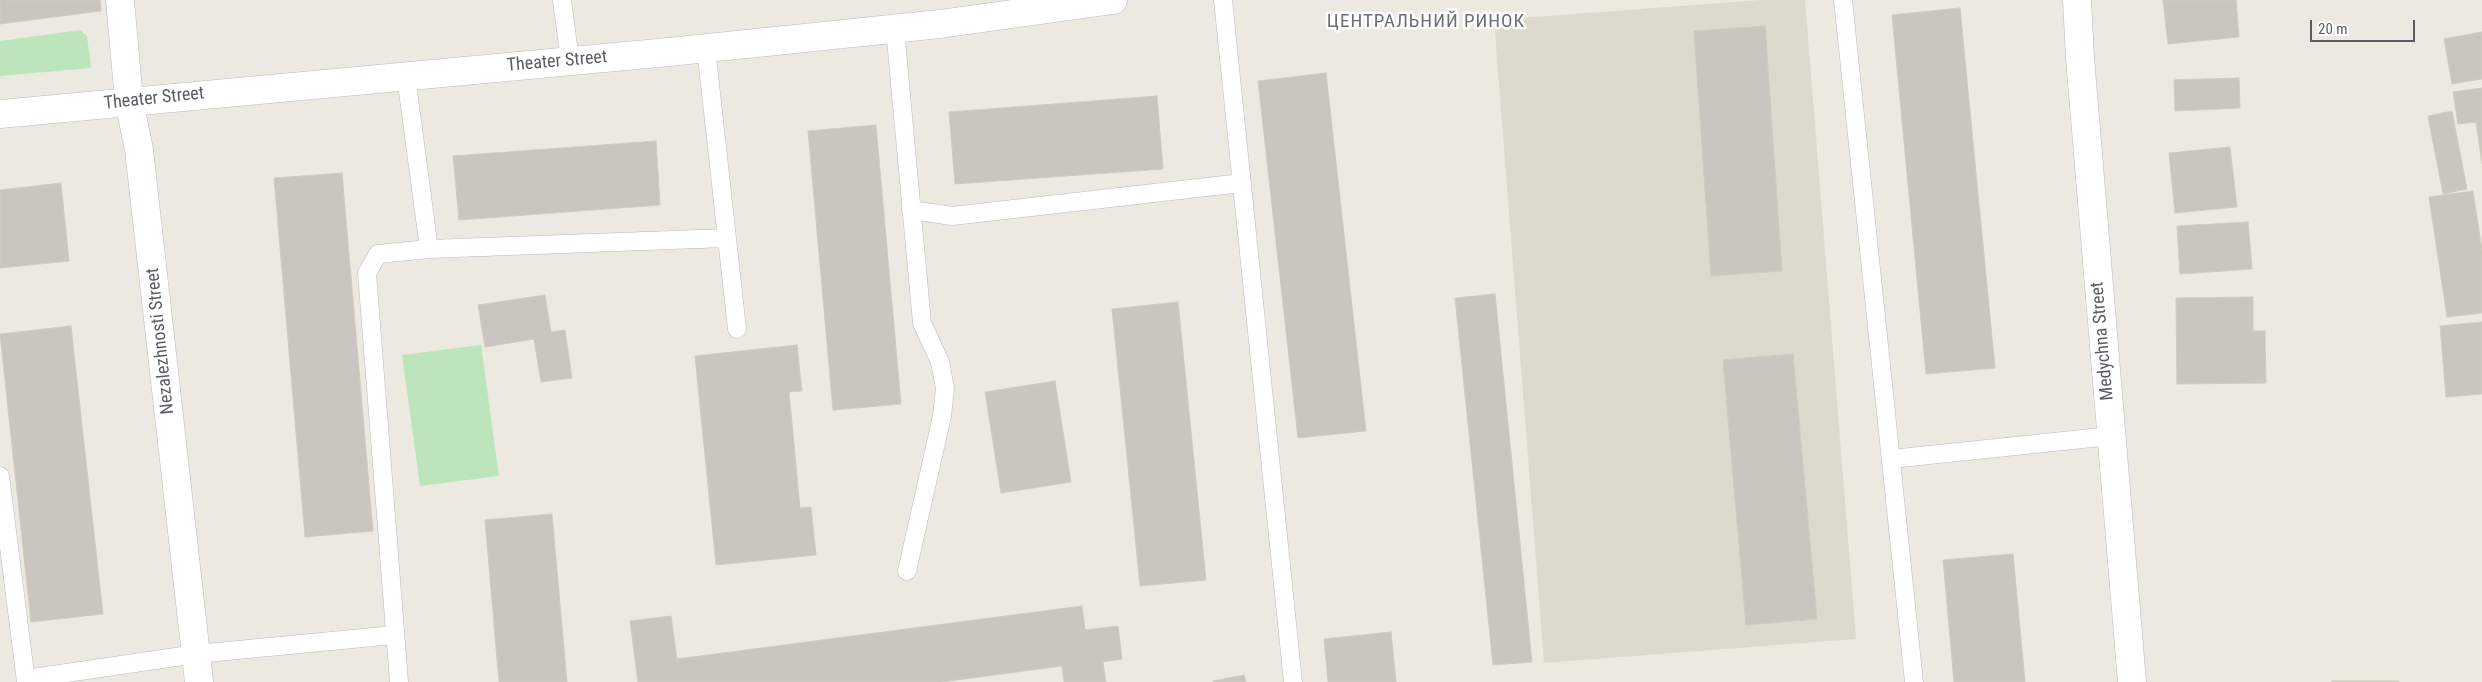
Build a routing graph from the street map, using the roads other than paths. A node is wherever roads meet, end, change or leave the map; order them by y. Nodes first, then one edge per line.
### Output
1 (120, 0) edge
2 (562, 0) edge
3 (1113, 0) edge
4 (1223, 0) edge
5 (1843, 0) edge
6 (2077, 0) edge
7 (1046, 5) edge
8 (895, 29) junction
9 (706, 48) junction
10 (570, 61) junction
11 (406, 76) junction
12 (129, 102) junction
13 (0, 114) edge
14 (1242, 183) junction
15 (912, 210) junction
16 (726, 238) junction
17 (429, 249) junction
18 (737, 329) dead end
19 (2111, 436) junction
20 (1890, 459) junction
21 (0, 476) edge
22 (907, 571) dead end
23 (394, 635) junction
24 (196, 654) junction
25 (26, 681) edge
26 (199, 682) edge
27 (399, 682) edge
28 (1293, 682) edge
29 (1914, 682) edge
30 (2132, 682) edge

1 - 12 street, Nezalezhnosti Street
2 - 10 lane
3 - 7 street, Theater Street
4 - 14 lane
5 - 20 lane
6 - 19 street, Medychna Street
7 - 8 street, Theater Street
8 - 9 street, Theater Street
8 - 15 lane
9 - 10 street, Theater Street
9 - 16 lane
10 - 11 street, Theater Street
11 - 12 street, Theater Street
11 - 17 lane
12 - 13 street, Theater Street
12 - 24 street, Nezalezhnosti Street
14 - 15 lane
14 - 28 lane
15 - 22 lane
16 - 17 lane
16 - 18 lane
17 - 23 lane
19 - 20 lane
19 - 30 street, Medychna Street
20 - 29 lane
21 - 25 lane
23 - 24 lane
23 - 27 lane
24 - 25 lane
24 - 26 street, Nezalezhnosti Street

